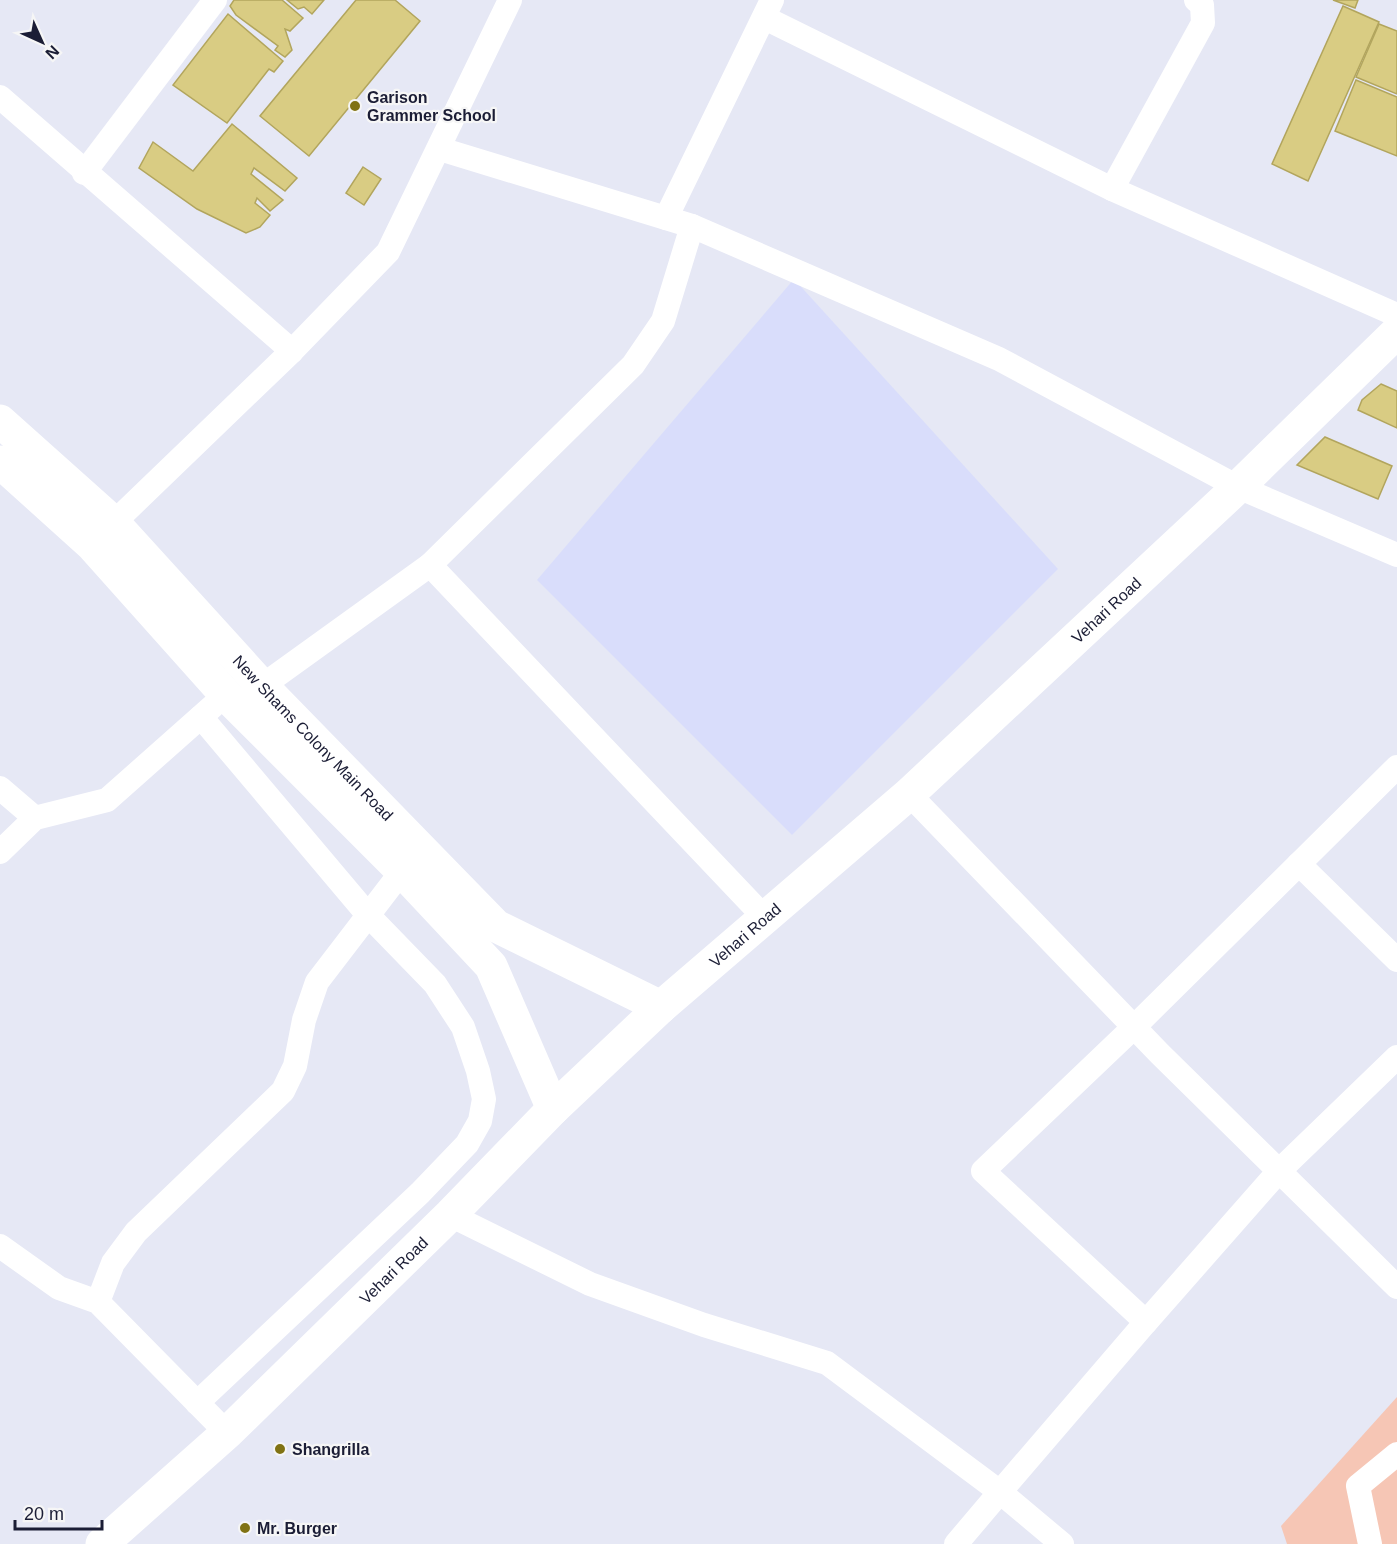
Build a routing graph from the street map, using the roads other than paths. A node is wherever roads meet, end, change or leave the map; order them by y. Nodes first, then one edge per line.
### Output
1 (215, 0) edge
2 (510, 0) edge
3 (1196, 0) edge
4 (769, 9) edge
5 (0, 97) edge
6 (440, 149) junction
7 (84, 173) junction
8 (1112, 189) junction
9 (666, 218) junction
10 (692, 226) junction
11 (1397, 315) edge
12 (1397, 332) edge
13 (292, 351) junction
14 (0, 421) edge
15 (0, 462) edge
16 (1238, 487) junction
17 (102, 533) junction
18 (1397, 555) edge
19 (430, 565) junction
20 (257, 681) junction
21 (226, 696) junction
22 (201, 717) junction
23 (1397, 767) edge
24 (0, 788) edge
25 (909, 794) junction
26 (35, 819) junction
27 (0, 852) edge
28 (411, 859) junction
29 (1299, 864) junction
30 (368, 915) junction
31 (765, 918) junction
32 (1397, 960) edge
33 (661, 1007) junction
34 (1134, 1027) junction
35 (1397, 1057) edge
36 (554, 1109) junction
37 (1279, 1171) junction
38 (450, 1215) junction
39 (0, 1246) edge
40 (1397, 1287) edge
41 (98, 1302) junction
42 (1146, 1322) junction
43 (197, 1403) junction
44 (227, 1433) junction
45 (1397, 1454) edge
46 (1000, 1492) junction
47 (102, 1544) edge
48 (956, 1544) edge
49 (1062, 1544) edge
50 (1370, 1544) edge

1 - 7 street
2 - 6 street
3 - 8 street
4 - 8 street
4 - 9 street
5 - 7 street
6 - 9 street
6 - 13 street
7 - 13 street
8 - 11 street
9 - 10 street
10 - 16 street
10 - 19 street
12 - 16 main road, Vehari Road
13 - 17 street
14 - 17 main road, New Shams Colony Main Road
15 - 17 main road, New Shams Colony Main Road
16 - 18 street
16 - 25 main road, Vehari Road
17 - 20 main road, New Shams Colony Main Road
17 - 21 main road, New Shams Colony Main Road
19 - 20 street
19 - 31 street
20 - 21 street
20 - 28 main road, New Shams Colony Main Road
21 - 22 street
21 - 28 main road, New Shams Colony Main Road
22 - 26 street
22 - 30 street
23 - 29 street
24 - 26 street
25 - 31 main road, Vehari Road
25 - 34 street
26 - 27 street
28 - 30 street
28 - 33 main road, New Shams Colony Main Road
28 - 36 main road, New Shams Colony Main Road
29 - 32 street
29 - 34 street
30 - 41 street
30 - 43 street
31 - 33 main road, Vehari Road
33 - 36 main road, Vehari Road
34 - 37 street
34 - 42 street
35 - 37 street
36 - 38 main road, Vehari Road
37 - 40 street
37 - 42 street
38 - 44 main road, Vehari Road
38 - 46 street
39 - 41 street
41 - 43 street
42 - 46 street
43 - 44 street
44 - 47 main road, Vehari Road
45 - 50 street
46 - 48 street
46 - 49 street

